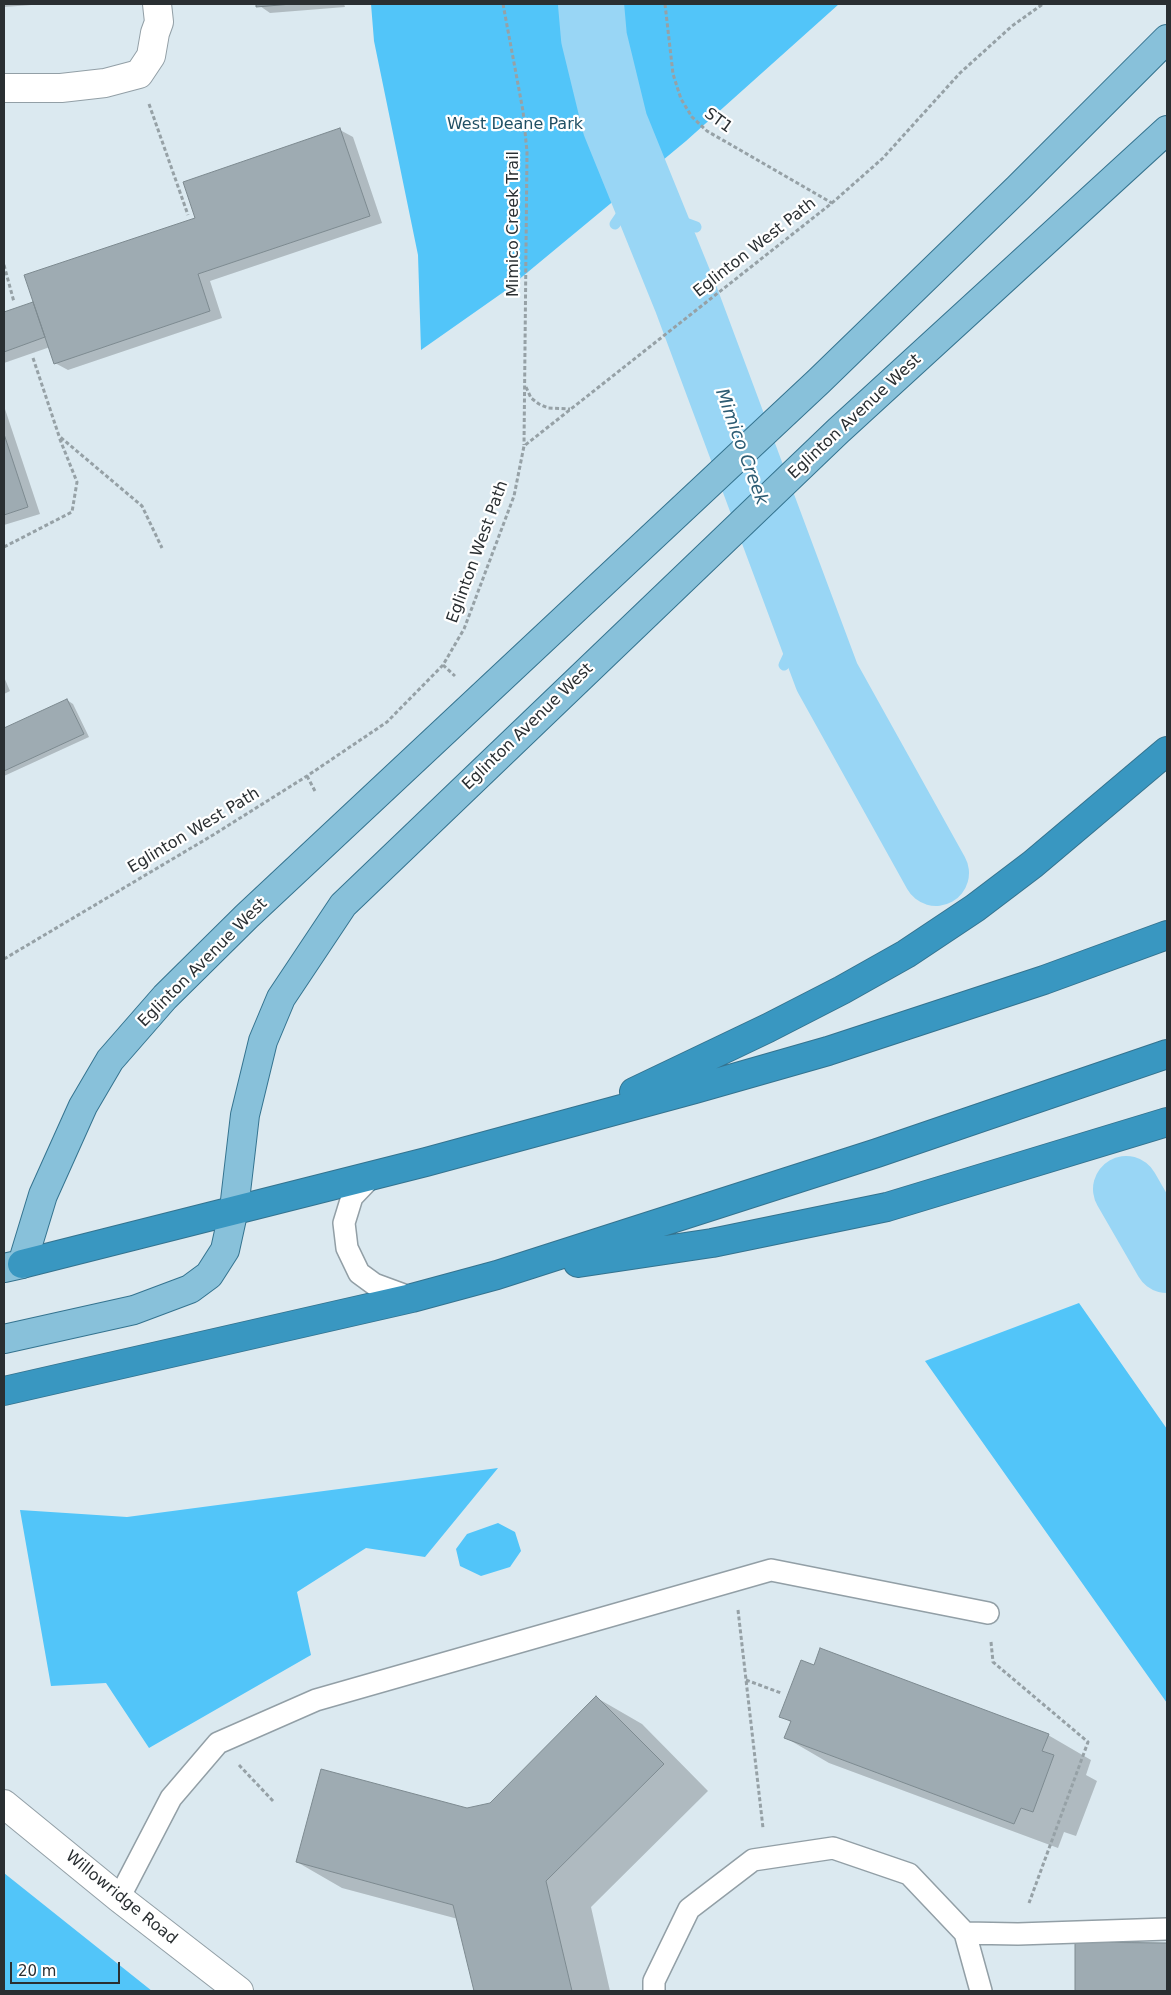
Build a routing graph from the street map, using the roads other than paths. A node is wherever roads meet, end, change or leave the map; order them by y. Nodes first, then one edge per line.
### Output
1 (158, 4) edge
2 (1167, 39) edge
3 (4, 88) edge
4 (1167, 130) edge
5 (1167, 751) edge
6 (1167, 935) edge
7 (1167, 1054) edge
8 (1167, 1122) edge
9 (550, 1130) junction
10 (372, 1176) junction
11 (234, 1209) junction
12 (13, 1266) edge
13 (497, 1275) junction
14 (412, 1298) junction
15 (4, 1339) edge
16 (4, 1391) edge
17 (988, 1613) road end
18 (4, 1804) edge
19 (119, 1898) junction
20 (1167, 1929) edge
21 (965, 1933) junction
22 (239, 1991) edge
23 (654, 1991) edge
24 (981, 1991) edge

1 - 3 street
2 - 12 main road, Eglinton Avenue West
4 - 11 main road, Eglinton Avenue West
5 - 9 highway
6 - 9 highway
7 - 13 highway
8 - 13 highway
9 - 10 highway
10 - 11 highway
10 - 14 lane
11 - 12 highway
11 - 15 main road, Eglinton Avenue West
13 - 14 highway
14 - 16 highway
17 - 19 lane
18 - 19 street, Willowridge Road
19 - 22 street, Willowridge Road
20 - 21 lane
21 - 23 lane
21 - 24 lane

